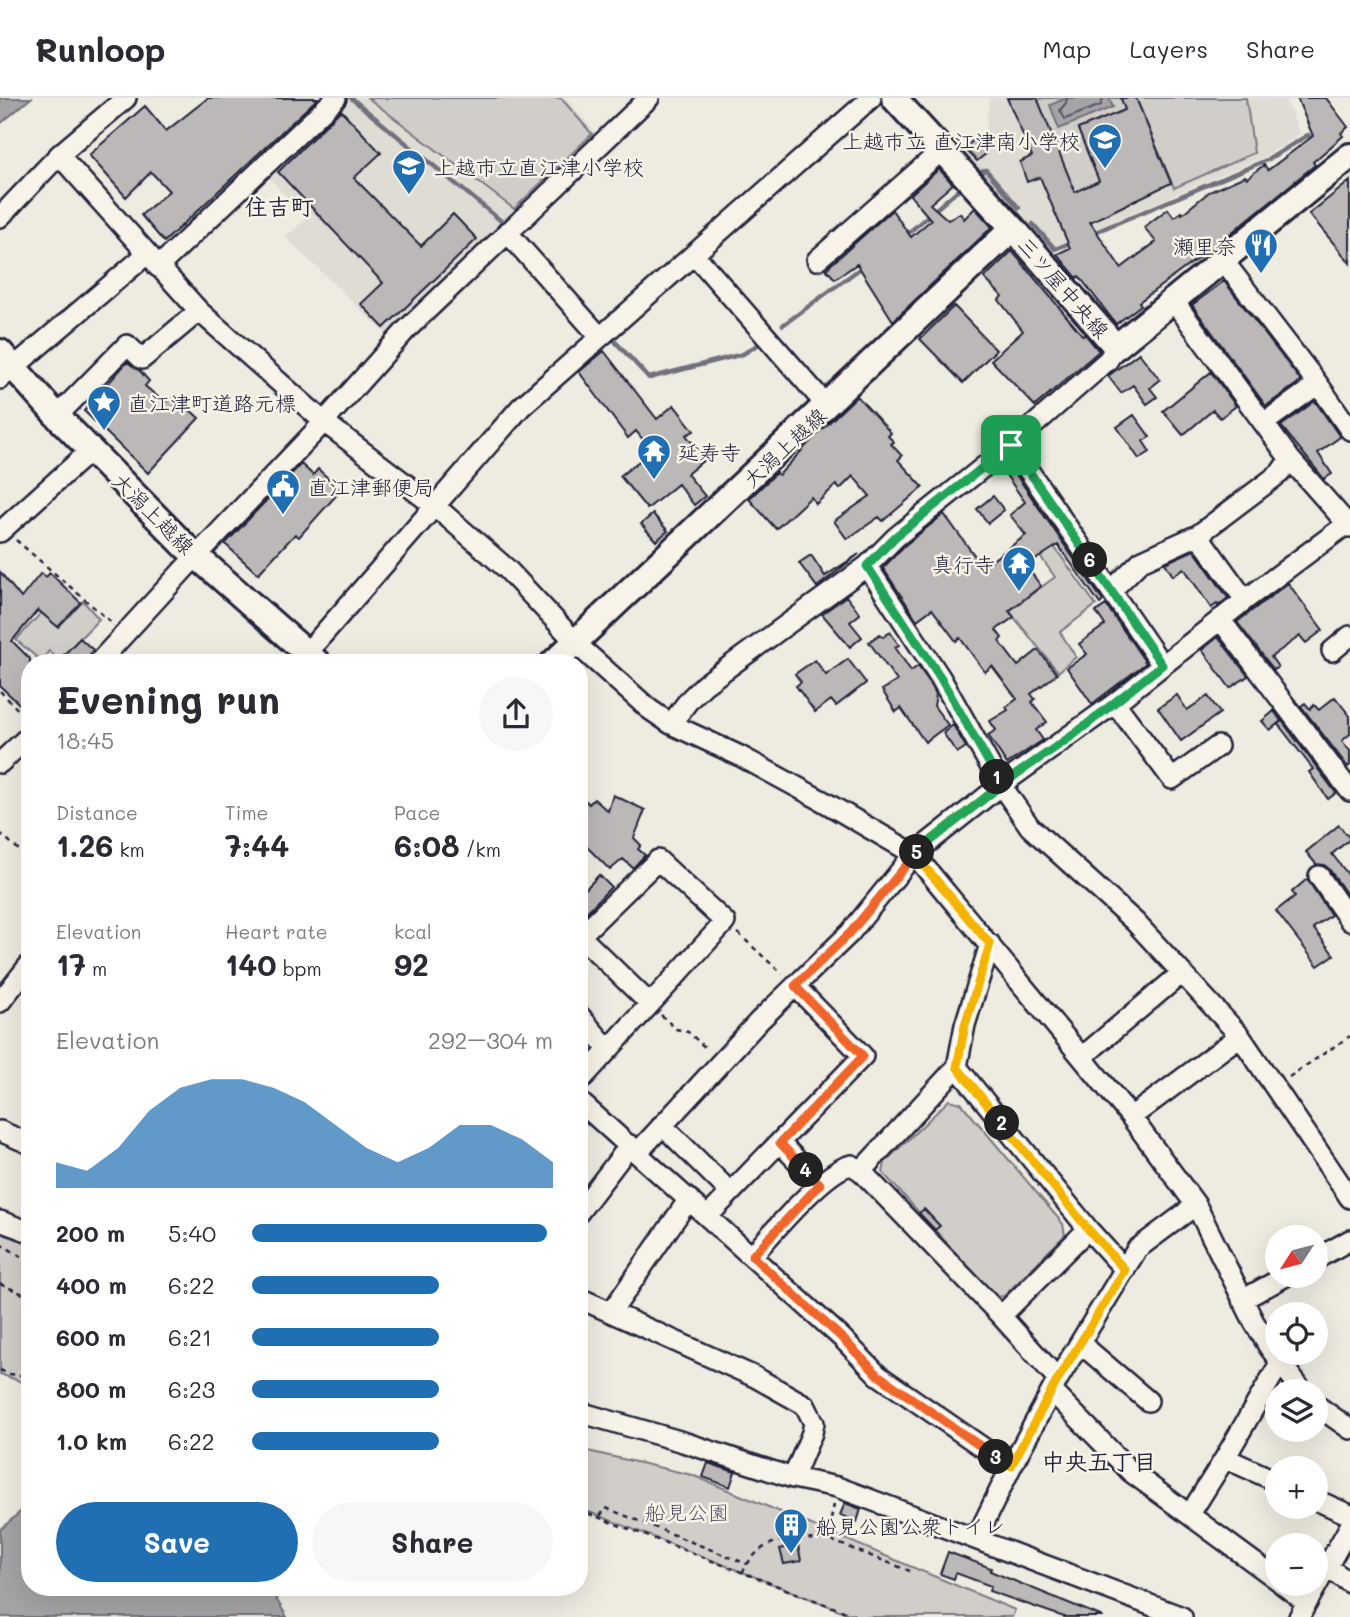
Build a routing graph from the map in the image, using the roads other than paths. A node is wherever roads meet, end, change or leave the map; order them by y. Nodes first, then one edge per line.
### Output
1 (126, 98) edge
2 (335, 98) edge
3 (649, 98) edge
4 (871, 98) edge
5 (905, 102) edge
6 (940, 150) junction
7 (59, 155) junction
8 (1350, 156) edge
9 (0, 217) edge
10 (1013, 228) junction
11 (507, 232) junction
12 (694, 254) junction
13 (152, 260) junction
14 (817, 260) dead end
15 (1223, 260) junction
16 (1173, 300) junction
17 (199, 311) junction
18 (600, 337) junction
19 (1116, 347) junction
20 (4, 366) edge
21 (1324, 392) junction
22 (827, 406) junction
23 (57, 416) junction
24 (324, 422) junction
25 (1264, 423) junction
26 (1350, 430) edge
27 (1011, 445) junction
28 (91, 450) junction
29 (1290, 459) junction
30 (436, 507) junction
31 (1348, 525) edge
32 (1, 530) edge
33 (1198, 536) junction
34 (196, 556) junction
35 (867, 566) junction
36 (1111, 591) junction
37 (1245, 600) junction
38 (1220, 619) junction
39 (1350, 636) edge
40 (575, 642) junction
41 (1332, 651) dead end
42 (106, 654) edge
43 (302, 654) edge
44 (313, 654) edge
45 (562, 654) edge
46 (1162, 665) junction
47 (1115, 704) junction
48 (671, 724) junction
49 (21, 743) edge
50 (1218, 746) dead end
51 (0, 763) edge
52 (1001, 785) junction
53 (1350, 792) edge
54 (914, 854) junction
55 (1319, 876) dead end
56 (1350, 921) edge
57 (588, 929) edge
58 (990, 944) junction
59 (588, 945) edge
60 (1182, 973) junction
61 (21, 975) edge
62 (795, 986) junction
63 (0, 1002) edge
64 (649, 1003) junction
65 (588, 1025) edge
66 (1240, 1036) junction
67 (608, 1049) junction
68 (1082, 1057) junction
69 (957, 1067) junction
70 (588, 1072) edge
71 (588, 1114) edge
72 (1131, 1117) junction
73 (662, 1125) junction
74 (0, 1131) edge
75 (21, 1140) edge
76 (780, 1143) junction
77 (634, 1148) junction
78 (861, 1171) junction
79 (820, 1184) junction
80 (730, 1192) junction
81 (1350, 1198) edge
82 (688, 1199) junction
83 (588, 1202) edge
84 (1196, 1205) junction
85 (709, 1215) junction
86 (0, 1221) edge
87 (21, 1229) edge
88 (1088, 1229) junction
89 (1350, 1240) edge
90 (1328, 1252) edge
91 (752, 1256) junction
92 (1125, 1270) junction
93 (1265, 1287) edge
94 (1242, 1300) junction
95 (588, 1302) edge
96 (612, 1311) junction
97 (1000, 1317) junction
98 (1265, 1338) edge
99 (1080, 1343) junction
100 (1279, 1365) edge
101 (1282, 1365) edge
102 (1293, 1379) edge
103 (1055, 1385) junction
104 (1148, 1401) dead end
105 (1328, 1413) edge
106 (588, 1415) edge
107 (1350, 1429) edge
108 (1225, 1458) junction
109 (1011, 1466) junction
110 (1265, 1476) edge
111 (793, 1479) junction
112 (1328, 1505) edge
113 (1190, 1514) junction
114 (1350, 1515) edge
115 (1350, 1526) edge
116 (976, 1539) junction
117 (1328, 1563) edge
118 (1328, 1567) edge
119 (1265, 1570) edge
120 (1350, 1583) edge
121 (1292, 1596) edge
122 (1303, 1610) edge
123 (1182, 1617) edge

1 - 7 street
2 - 13 street
3 - 11 street
4 - 12 street
5 - 6 main road, 三ツ屋中央線
6 - 10 main road, 三ツ屋中央線
6 - 14 street
7 - 9 street
7 - 13 street
8 - 15 main road, 三ツ屋中央線
10 - 19 main road, 三ツ屋中央線
10 - 22 main road, 大潟上越線
11 - 18 street
11 - 24 street
12 - 18 street
12 - 22 street
13 - 17 street
13 - 20 street
15 - 16 main road, 三ツ屋中央線
15 - 21 street
16 - 19 main road, 三ツ屋中央線
16 - 25 street
17 - 23 street
17 - 24 street
18 - 30 street
19 - 27 street
20 - 23 main road, 大潟上越線
21 - 25 street
21 - 26 street
22 - 40 main road, 大潟上越線
23 - 28 main road, 大潟上越線
24 - 30 street
24 - 34 street
25 - 29 street
27 - 35 street
27 - 36 street
28 - 32 street
28 - 34 main road, 大潟上越線
29 - 31 street
29 - 33 street
30 - 40 street
30 - 44 street
31 - 37 street
33 - 36 street
33 - 37 street
34 - 42 street
34 - 43 main road, 大潟上越線
35 - 48 street
35 - 52 street
36 - 46 street
37 - 38 street
38 - 46 street
38 - 53 street
39 - 41 street
40 - 45 main road, 大潟上越線
40 - 48 street
46 - 47 street
47 - 50 street
47 - 52 street
48 - 54 street
49 - 51 street
52 - 54 street
52 - 60 street
54 - 58 street
54 - 62 street
55 - 56 street
57 - 64 street
58 - 68 street
58 - 69 street
59 - 64 street
60 - 66 street
60 - 68 street
61 - 63 street
62 - 73 street
62 - 76 street
64 - 67 street
65 - 67 street
66 - 72 street
66 - 81 street
67 - 70 street
68 - 72 street
69 - 78 street
69 - 88 street
71 - 77 street
72 - 84 street
73 - 77 street
73 - 80 street
74 - 75 street
76 - 79 street
76 - 80 street
77 - 82 street
77 - 83 street
78 - 79 street
78 - 97 street
79 - 91 street
80 - 85 street
82 - 85 street
82 - 96 street
84 - 92 street
84 - 94 street
85 - 91 street
86 - 87 street
88 - 92 street
88 - 97 street
89 - 90 street
91 - 109 street
92 - 99 street
93 - 94 street
94 - 98 street
95 - 96 street
96 - 111 street
97 - 103 street
99 - 103 street
99 - 104 street
100 - 108 street
101 - 102 street
103 - 109 street
103 - 113 street
105 - 107 street
106 - 111 street
108 - 110 street
108 - 113 street
109 - 116 street
111 - 116 street
112 - 114 street
113 - 119 street
115 - 117 street
116 - 123 street
118 - 120 street
121 - 122 street

